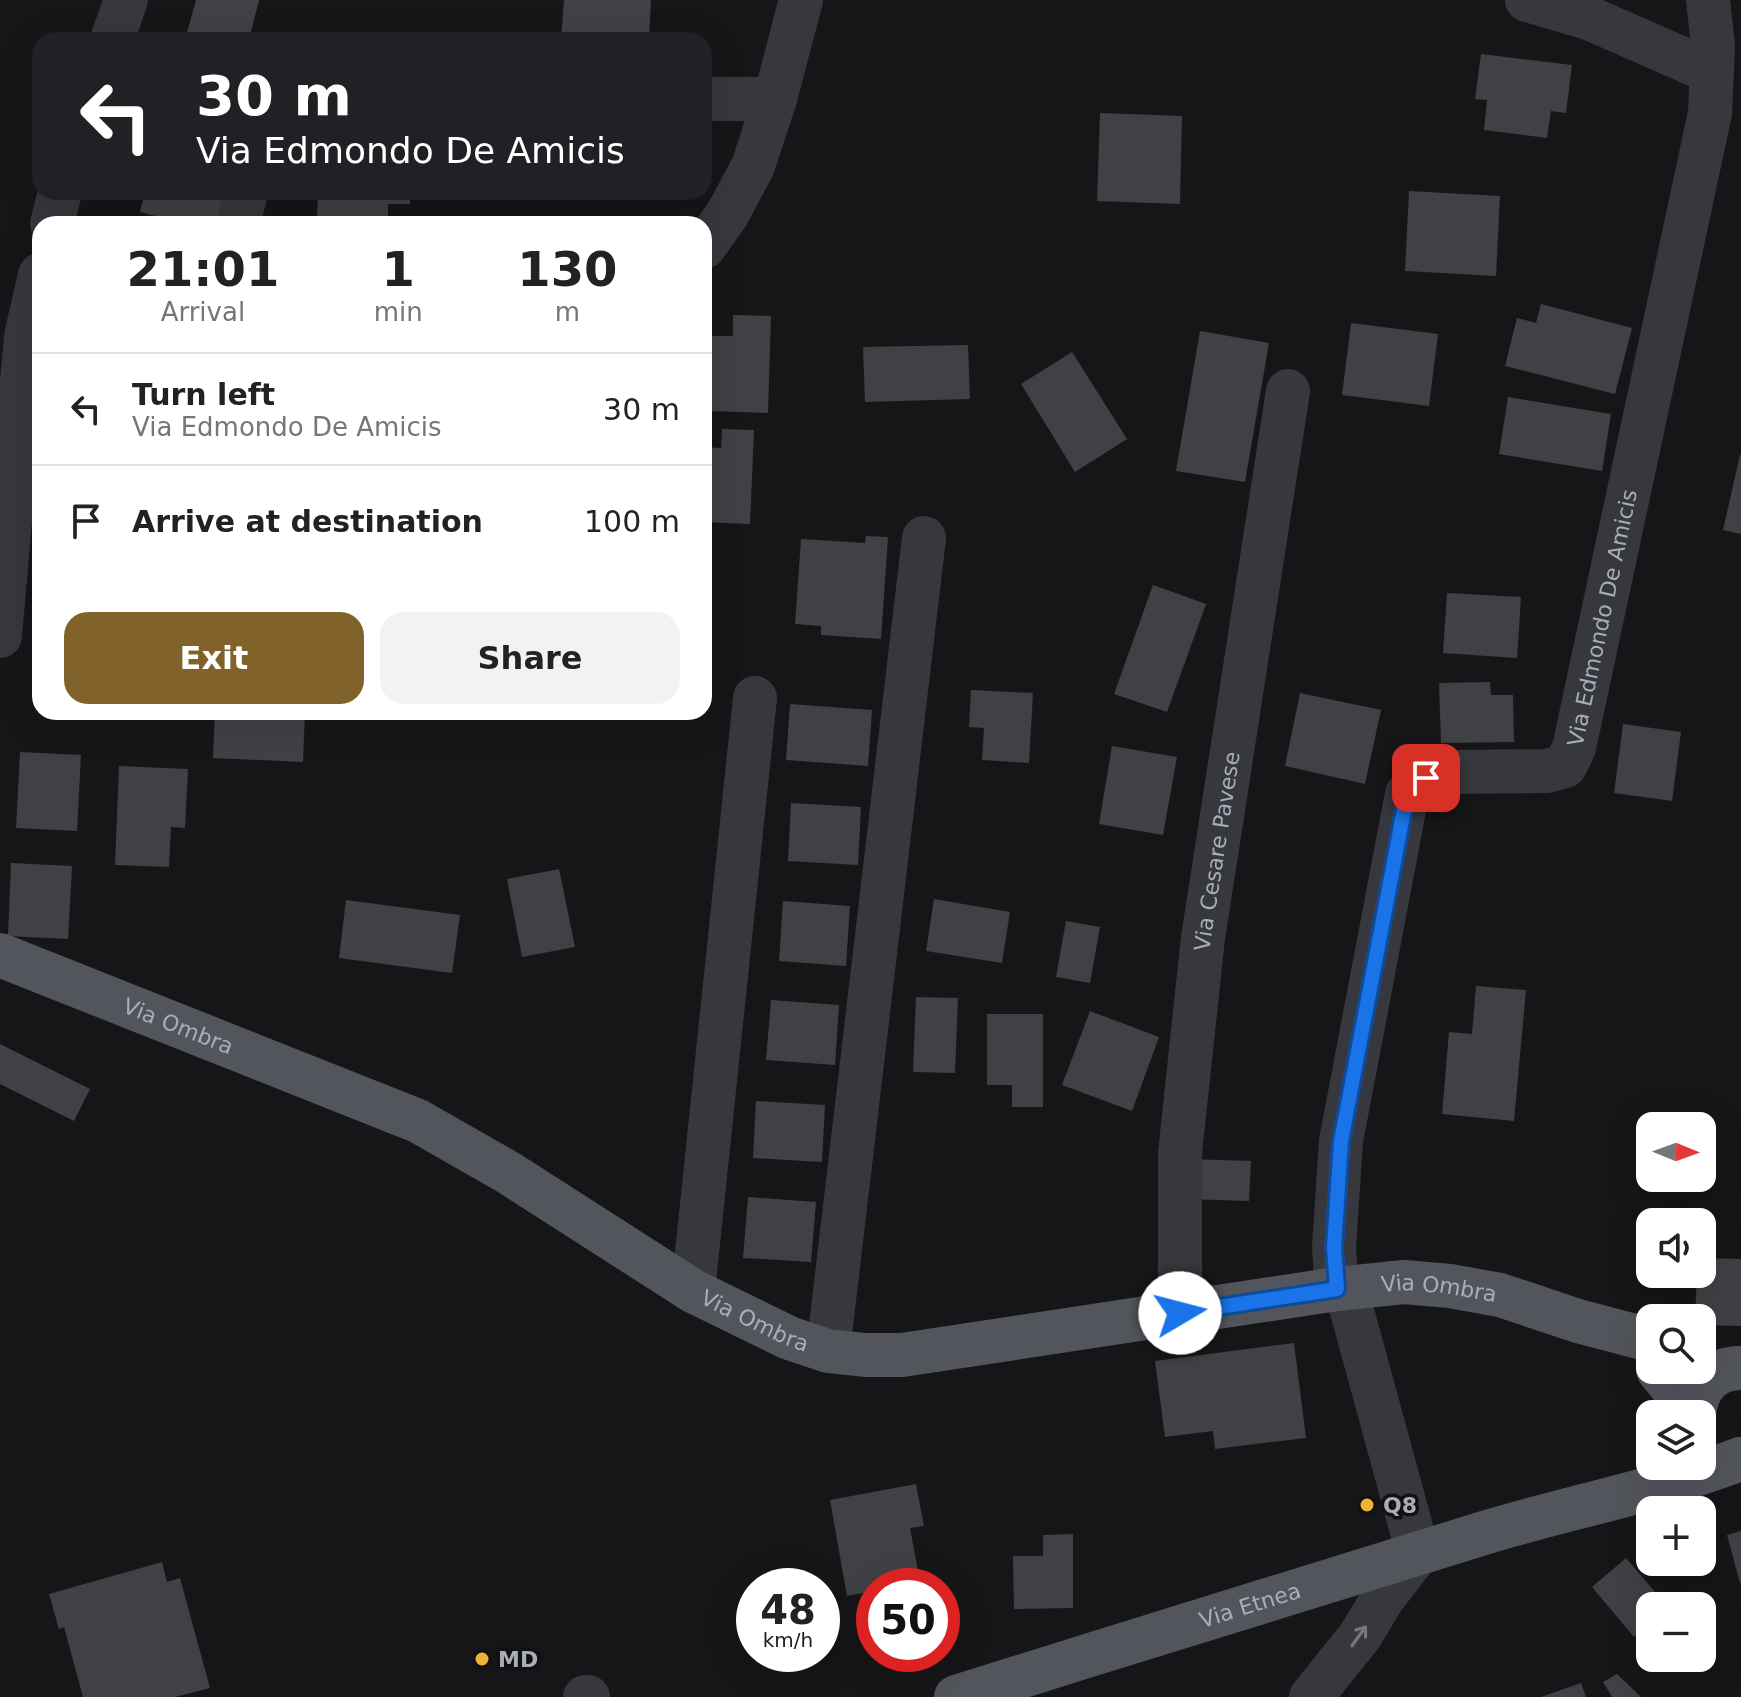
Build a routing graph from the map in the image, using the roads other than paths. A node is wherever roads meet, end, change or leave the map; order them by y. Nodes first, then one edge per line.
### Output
1 (126, 0) edge
2 (801, 0) edge
3 (1527, 0) edge
4 (1708, 0) edge
5 (115, 32) edge
6 (1712, 72) junction
7 (712, 99) edge
8 (775, 99) junction
9 (712, 236) edge
10 (32, 310) edge
11 (1288, 391) dead end
12 (924, 538) dead end
13 (24, 558) edge
14 (0, 636) edge
15 (755, 698) dead end
16 (0, 955) edge
17 (1342, 1289) junction
18 (693, 1291) junction
19 (1180, 1313) junction
20 (1578, 1321) junction
21 (1636, 1336) edge
22 (828, 1351) junction
23 (1726, 1364) edge
24 (1674, 1393) edge
25 (1716, 1452) edge
26 (1741, 1459) edge
27 (1636, 1470) edge
28 (1545, 1515) junction
29 (1418, 1553) junction
30 (956, 1697) edge
31 (1311, 1697) edge

1 - 5 street
2 - 8 street
3 - 6 street
4 - 6 street, Via Edmondo De Amicis
6 - 17 street, Via Edmondo De Amicis
7 - 8 street
8 - 9 street
10 - 13 street
11 - 19 street, Via Cesare Pavese
12 - 22 street
13 - 14 street
15 - 18 street
16 - 18 main road, Via Ombra
17 - 19 main road, Via Ombra
17 - 20 main road, Via Ombra
17 - 29 street, Via Edmondo De Amicis
18 - 22 main road, Via Ombra
19 - 22 main road, Via Ombra
20 - 21 main road
20 - 24 main road
23 - 24 main road
25 - 26 main road
26 - 28 main road
27 - 28 main road
28 - 29 main road, Via Etnea
29 - 30 main road, Via Etnea
31 -> 29 street

